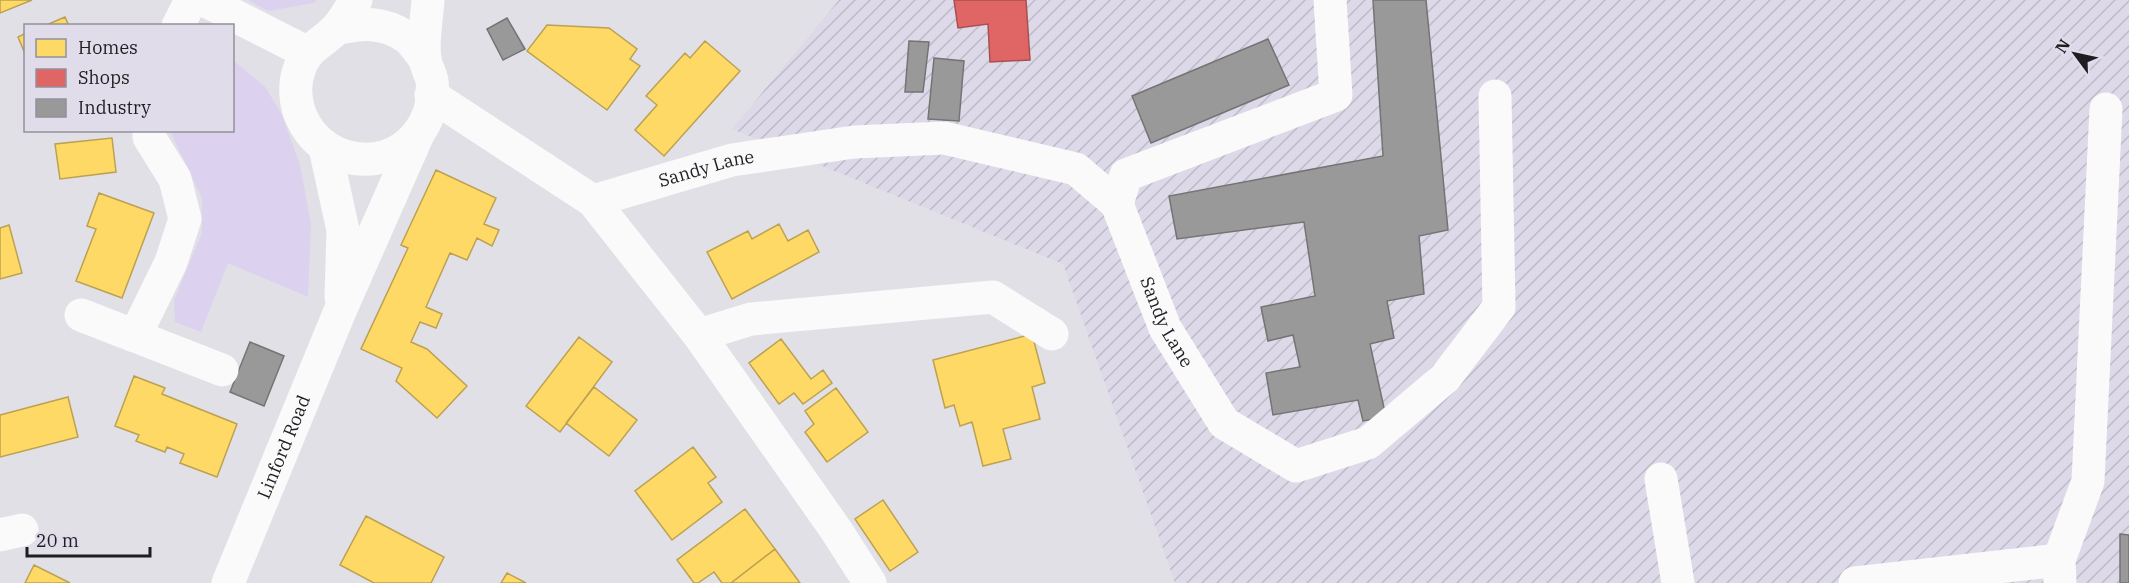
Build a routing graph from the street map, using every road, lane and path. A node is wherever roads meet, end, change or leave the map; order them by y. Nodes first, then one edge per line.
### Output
1 (190, 0) edge
2 (204, 0) edge
3 (356, 0) edge
4 (428, 0) edge
5 (1330, 0) edge
6 (179, 24) edge
7 (336, 29) junction
8 (308, 53) junction
9 (424, 59) junction
10 (431, 95) junction
11 (1495, 96) dead end
12 (2106, 109) dead end
13 (149, 132) edge
14 (419, 132) junction
15 (325, 148) junction
16 (593, 201) junction
17 (1117, 204) junction
18 (340, 311) junction
19 (81, 315) dead end
20 (1053, 334) dead end
21 (135, 336) junction
22 (699, 336) junction
23 (222, 370) dead end
24 (1661, 479) dead end
25 (2060, 571) edge
26 (228, 583) edge
27 (870, 583) edge
28 (1678, 583) edge
29 (1855, 583) edge

1 - 6 street
2 - 8 street
3 - 7 street
4 - 9 street
5 - 17 street
7 - 8 street
7 - 9 street
8 - 15 street
9 - 10 street
10 - 14 street
10 - 16 street
11 - 17 street, Sandy Lane
12 - 25 street
13 - 21 street
14 - 15 street
14 - 18 street, Linford Road
15 - 18 street, Linford Road
16 - 17 street, Sandy Lane
16 - 22 street
18 - 26 street, Linford Road
19 - 21 street
20 - 22 street
21 - 23 street
22 - 27 street
24 - 28 street
25 - 29 street

